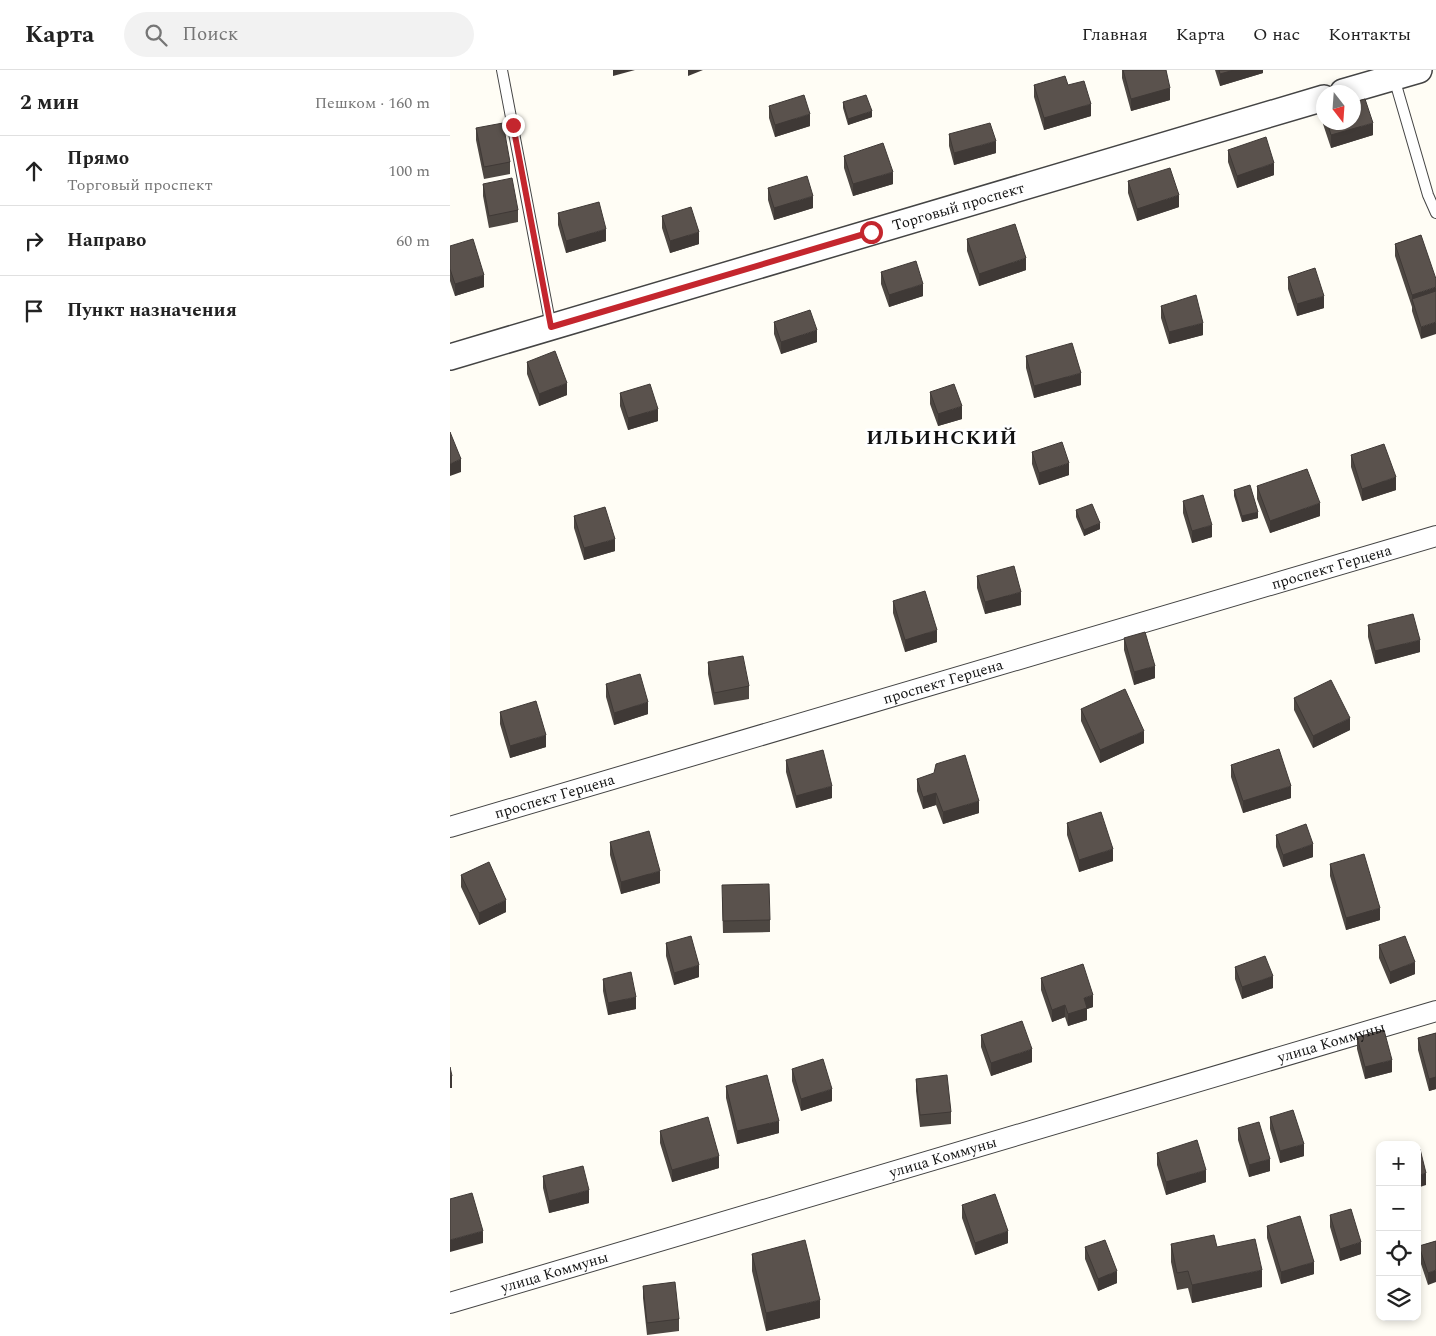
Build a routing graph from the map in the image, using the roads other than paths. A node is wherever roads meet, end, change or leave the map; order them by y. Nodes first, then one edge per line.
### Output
1 (502, 70) edge
2 (1419, 70) edge
3 (1394, 77) junction
4 (1361, 87) edge
5 (1316, 100) edge
6 (1436, 213) edge
7 (551, 327) junction
8 (450, 357) edge
9 (1436, 536) edge
10 (450, 827) edge
11 (1436, 1010) edge
12 (450, 1303) edge

1 - 7 lane
2 - 3 street
3 - 4 street
3 - 6 lane
5 - 7 street, Торговый проспект
7 - 8 street, Торговый проспект
9 - 10 street, проспект Герцена
11 - 12 street, улица Коммуны

